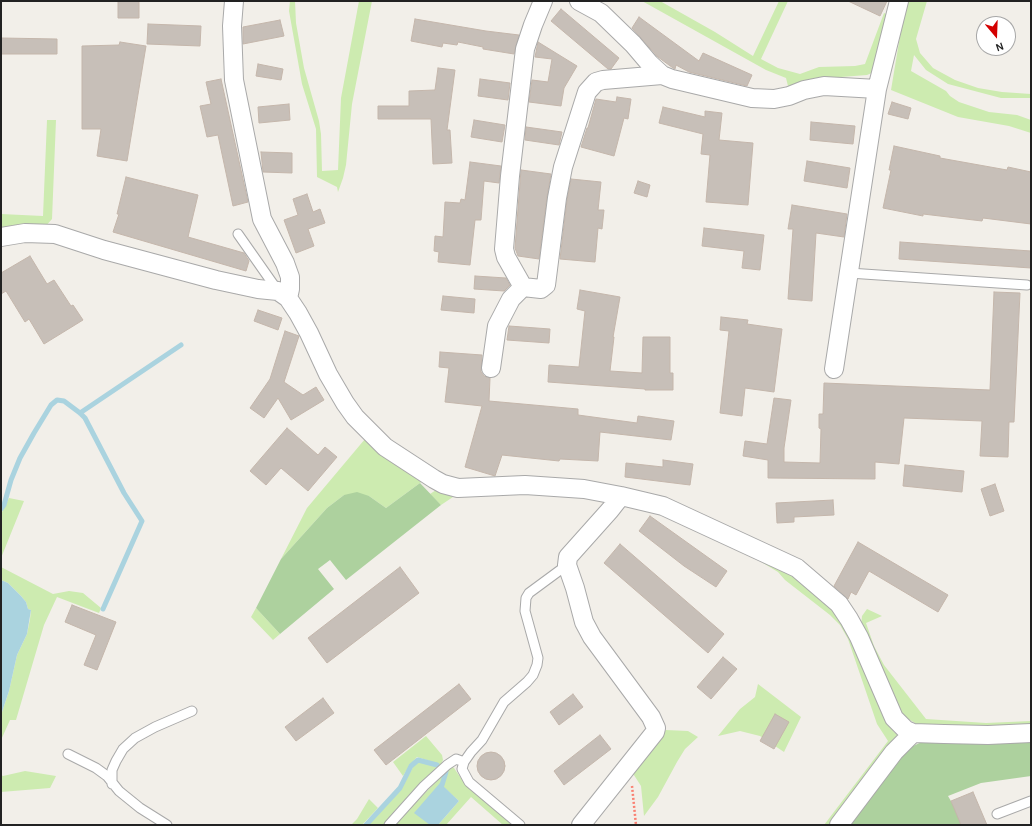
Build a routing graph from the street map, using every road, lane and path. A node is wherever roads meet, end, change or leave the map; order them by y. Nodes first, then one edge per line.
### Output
1 (234, 1) edge
2 (543, 1) edge
3 (579, 1) edge
4 (899, 1) edge
5 (662, 75) junction
6 (877, 89) junction
7 (238, 234) dead end
8 (1, 237) edge
9 (849, 273) junction
10 (1027, 285) dead end
11 (523, 287) junction
12 (283, 294) junction
13 (491, 368) dead end
14 (834, 369) dead end
15 (621, 496) junction
16 (567, 565) junction
17 (192, 711) dead end
18 (913, 733) junction
19 (1031, 733) edge
20 (68, 754) dead end
21 (464, 762) junction
22 (628, 766) junction
23 (112, 784) junction
24 (1031, 801) edge
25 (997, 814) dead end
26 (166, 825) edge
27 (389, 825) edge
28 (520, 825) edge
29 (581, 825) edge
30 (636, 825) edge
31 (839, 825) edge

1 - 12 street
2 - 11 street
3 - 5 street
4 - 6 street
5 - 6 street
5 - 11 street
6 - 9 street
7 - 12 lane
8 - 12 street
9 - 10 lane
9 - 14 street
11 - 13 street
12 - 15 street
15 - 16 street
15 - 18 street
16 - 21 lane
16 - 22 street
17 - 23 lane
18 - 19 street
18 - 31 street
20 - 23 lane
21 - 27 lane
21 - 28 lane
22 - 29 street
22 - 30 path
23 - 26 lane
24 - 25 lane

